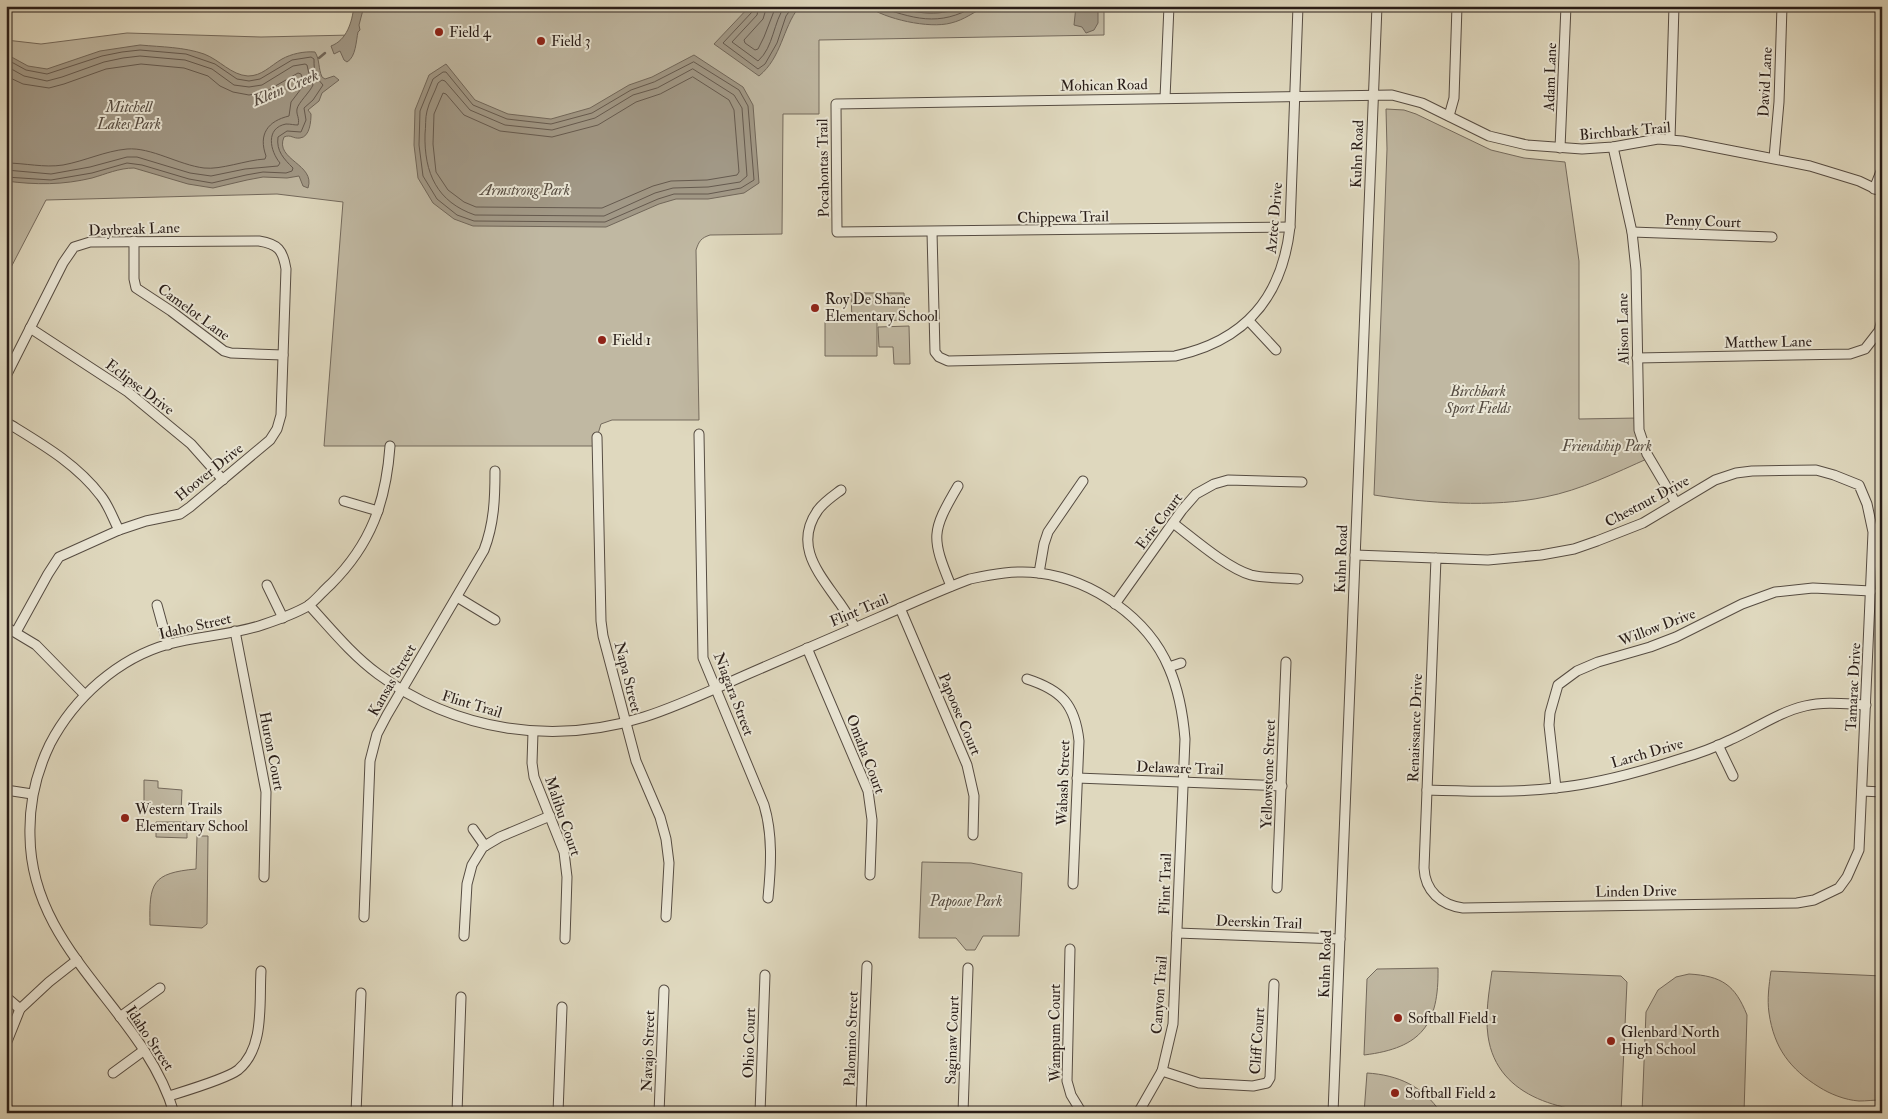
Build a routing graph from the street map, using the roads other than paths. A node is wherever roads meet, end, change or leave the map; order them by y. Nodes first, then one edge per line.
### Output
1 (1169, 6) edge
2 (1298, 6) edge
3 (1377, 6) edge
4 (1457, 6) edge
5 (1566, 6) edge
6 (1674, 6) edge
7 (1782, 6) edge
8 (1373, 95) junction
9 (1295, 96) junction
10 (1165, 98) junction
11 (836, 104) joint
12 (1449, 116) junction
13 (1670, 139) junction
14 (1613, 147) junction
15 (1560, 148) junction
16 (1774, 158) junction
17 (1882, 169) edge
18 (1878, 190) edge
19 (1290, 228) junction
20 (837, 232) joint
21 (932, 232) junction
22 (1632, 232) junction
23 (1772, 237) dead end
24 (134, 242) junction
25 (280, 249) joint
26 (1882, 320) edge
27 (1249, 321) junction
28 (30, 328) junction
29 (1276, 350) dead end
30 (283, 355) junction
31 (1637, 358) junction
32 (6, 376) edge
33 (6, 422) edge
34 (699, 434) dead end
35 (597, 437) dead end
36 (390, 446) dead end
37 (495, 471) dead end
38 (223, 480) junction
39 (1083, 481) dead end
40 (1302, 482) dead end
41 (1859, 485) joint
42 (958, 486) dead end
43 (841, 490) dead end
44 (344, 500) dead end
45 (1676, 504) junction
46 (378, 511) junction
47 (1173, 523) junction
48 (119, 530) junction
49 (1355, 555) junction
50 (1436, 558) junction
51 (1039, 573) junction
52 (1298, 579) dead end
53 (267, 585) dead end
54 (951, 586) junction
55 (1871, 591) junction
56 (457, 597) junction
57 (1115, 604) junction
58 (157, 605) dead end
59 (309, 605) junction
60 (900, 608) junction
61 (282, 618) junction
62 (496, 620) dead end
63 (6, 627) edge
64 (855, 627) junction
65 (235, 631) junction
66 (16, 632) junction
67 (168, 644) junction
68 (807, 648) junction
69 (1286, 662) dead end
70 (1181, 663) dead end
71 (1169, 667) junction
72 (1027, 679) dead end
73 (714, 688) junction
74 (402, 689) junction
75 (86, 695) junction
76 (1866, 705) junction
77 (625, 722) junction
78 (533, 732) junction
79 (1718, 745) junction
80 (1732, 776) dead end
81 (1077, 778) junction
82 (1183, 782) junction
83 (1282, 786) junction
84 (1556, 788) junction
85 (6, 790) edge
86 (1427, 790) junction
87 (1862, 791) junction
88 (1882, 792) edge
89 (32, 794) junction
90 (550, 816) junction
91 (473, 829) dead end
92 (972, 835) dead end
93 (485, 846) junction
94 (870, 875) dead end
95 (264, 877) dead end
96 (1073, 884) dead end
97 (1277, 888) dead end
98 (1839, 888) joint
99 (1434, 897) joint
100 (768, 898) dead end
101 (666, 916) dead end
102 (364, 917) dead end
103 (1177, 932) junction
104 (464, 936) dead end
105 (565, 939) dead end
106 (1340, 939) junction
107 (1070, 949) dead end
108 (77, 960) junction
109 (867, 966) dead end
110 (968, 968) dead end
111 (261, 971) dead end
112 (766, 975) dead end
113 (1274, 984) dead end
114 (160, 988) dead end
115 (664, 990) dead end
116 (361, 993) dead end
117 (6, 997) edge
118 (461, 997) dead end
119 (562, 1007) dead end
120 (20, 1009) junction
121 (120, 1017) junction
122 (6, 1044) edge
123 (143, 1051) junction
124 (1162, 1071) junction
125 (113, 1073) dead end
126 (169, 1096) junction
127 (6, 1101) edge
128 (8, 1113) edge
129 (174, 1113) edge
130 (356, 1113) edge
131 (457, 1113) edge
132 (558, 1113) edge
133 (660, 1113) edge
134 (760, 1113) edge
135 (862, 1113) edge
136 (963, 1113) edge
137 (1082, 1113) edge
138 (1138, 1113) edge
139 (1334, 1113) edge

1 - 10 street
2 - 9 street, Aztec Drive
3 - 8 street, Kuhn Road
4 - 12 street
5 - 15 street, Adam Lane
6 - 13 street
7 - 16 street, David Lane
8 - 9 street, Mohican Road
8 - 12 street, Birchbark Trail
8 - 49 street, Kuhn Road
9 - 10 street, Mohican Road
9 - 19 street, Aztec Drive
10 - 11 street, Mohican Road
11 - 20 street, Pocahontas Trail
12 - 15 street, Birchbark Trail
13 - 14 street, Birchbark Trail
13 - 16 street, Birchbark Trail
14 - 15 street, Birchbark Trail
14 - 22 street, Alison Lane
16 - 18 street, Birchbark Trail
17 - 18 street
19 - 21 street, Chippewa Trail
19 - 27 street, Aztec Drive
20 - 21 street, Chippewa Trail
21 - 27 street, Aztec Drive
22 - 23 street, Penny Court
22 - 31 street, Alison Lane
24 - 25 street, Daybreak Lane
24 - 28 street, Daybreak Lane
24 - 30 street, Camelot Lane
25 - 30 street, Hoover Drive
26 - 31 street, Matthew Lane
27 - 29 street
28 - 32 street, Daybreak Lane
28 - 38 street, Eclipse Drive
30 - 38 street, Hoover Drive
31 - 45 street, Alison Lane
33 - 48 street
34 - 73 street, Niagara Street
35 - 77 street, Napa Street
36 - 46 street, Idaho Street
37 - 56 street, Kansas Street
38 - 48 street, Hoover Drive
39 - 51 street
40 - 47 street, Erie Court
41 - 45 street, Chestnut Drive
41 - 55 street, Tamarac Drive
42 - 54 street
43 - 64 street
44 - 46 street
45 - 50 street, Chestnut Drive
46 - 59 street, Idaho Street
47 - 52 street
47 - 57 street, Erie Court
48 - 66 street, Hoover Drive
49 - 50 street, Chestnut Drive
49 - 106 street, Kuhn Road
50 - 86 street, Renaissance Drive
51 - 54 street, Flint Trail
51 - 57 street, Flint Trail
53 - 61 street
54 - 60 street, Flint Trail
55 - 76 street, Tamarac Drive
55 - 84 street, Willow Drive
56 - 62 street
56 - 74 street, Kansas Street
57 - 71 street, Flint Trail
58 - 67 street
59 - 61 street, Idaho Street
59 - 74 street, Flint Trail
60 - 64 street, Flint Trail
60 - 92 street, Papoose Court
61 - 65 street, Idaho Street
63 - 66 street
64 - 68 street, Flint Trail
65 - 67 street, Idaho Street
65 - 95 street, Huron Court
66 - 75 street
67 - 75 street, Idaho Street
68 - 73 street, Flint Trail
68 - 94 street, Omaha Court
69 - 83 street, Yellowstone Street
70 - 71 street
71 - 82 street, Flint Trail
72 - 81 street, Wabash Street
73 - 77 street, Flint Trail
73 - 100 street, Niagara Street
74 - 78 street, Flint Trail
74 - 102 street, Kansas Street
75 - 89 street, Idaho Street
76 - 79 street, Larch Drive
76 - 87 street, Tamarac Drive
77 - 78 street, Flint Trail
77 - 101 street, Napa Street
78 - 90 street, Malibu Court
79 - 80 street
79 - 84 street, Larch Drive
81 - 82 street, Delaware Trail
81 - 96 street, Wabash Street
82 - 83 street, Delaware Trail
82 - 103 street, Flint Trail
83 - 97 street, Yellowstone Street
84 - 86 street, Larch Drive
85 - 89 street
86 - 99 street, Renaissance Drive
87 - 88 street
87 - 98 street, Tamarac Drive
89 - 108 street, Idaho Street
90 - 93 street
90 - 105 street, Malibu Court
91 - 93 street
93 - 104 street
98 - 99 street, Linden Drive
103 - 106 street, Deerskin Trail
103 - 124 street, Canyon Trail
106 - 139 street, Kuhn Road
107 - 137 street, Wampum Court
108 - 120 street
108 - 121 street, Idaho Street
109 - 135 street, Palomino Street
110 - 136 street, Saginaw Court
111 - 126 street
112 - 134 street, Ohio Court
113 - 124 street, Cliff Court
114 - 121 street
115 - 133 street, Navajo Street
116 - 130 street
117 - 120 street
118 - 131 street
119 - 132 street
120 - 122 street
121 - 123 street, Idaho Street
123 - 125 street
123 - 126 street, Idaho Street
124 - 138 street, Canyon Trail
126 - 129 street, Idaho Street
127 - 128 street

